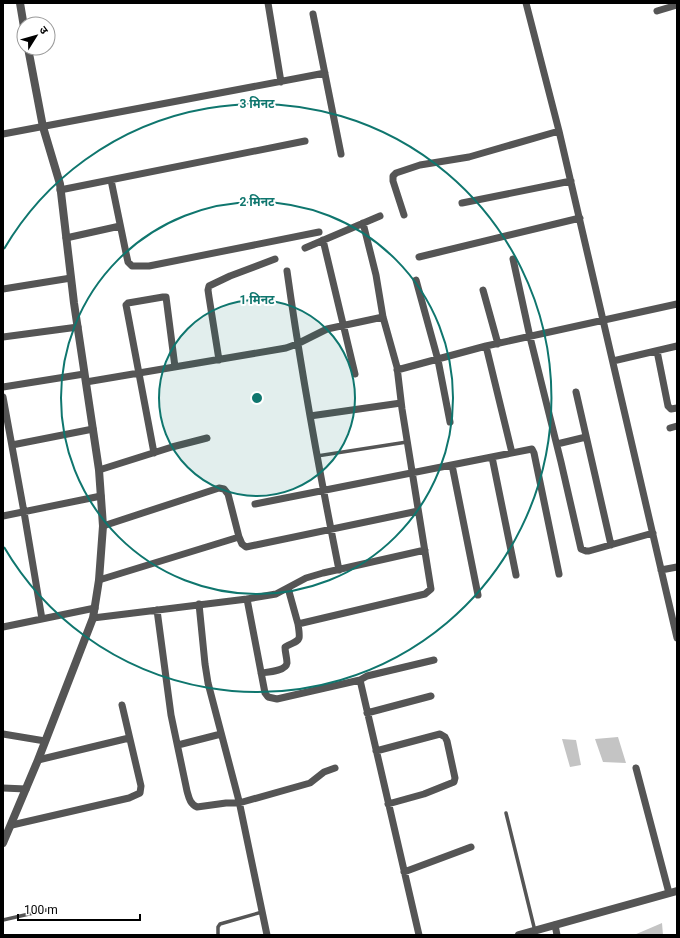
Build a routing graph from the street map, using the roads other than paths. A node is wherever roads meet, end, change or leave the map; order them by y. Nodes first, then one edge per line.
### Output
1 (20, 3) edge
2 (268, 3) edge
3 (526, 3) edge
4 (677, 4) edge
5 (657, 11) dead end
6 (314, 14) dead end
7 (22, 16) edge
8 (30, 56) edge
9 (325, 73) junction
10 (281, 82) junction
11 (43, 127) junction
12 (559, 131) junction
13 (3, 134) edge
14 (305, 142) dead end
15 (341, 154) dead end
16 (111, 180) junction
17 (571, 181) junction
18 (60, 190) junction
19 (462, 203) dead end
20 (404, 215) dead end
21 (380, 216) dead end
22 (580, 218) junction
23 (363, 223) junction
24 (120, 226) junction
25 (319, 232) dead end
26 (66, 238) junction
27 (323, 240) junction
28 (305, 248) dead end
29 (419, 257) dead end
30 (513, 258) dead end
31 (275, 259) dead end
32 (287, 271) dead end
33 (71, 278) junction
34 (416, 280) dead end
35 (3, 289) edge
36 (483, 290) dead end
37 (677, 304) edge
38 (383, 317) junction
39 (604, 320) junction
40 (345, 325) junction
41 (78, 327) junction
42 (3, 337) edge
43 (530, 337) junction
44 (297, 344) junction
45 (498, 344) junction
46 (486, 346) junction
47 (677, 346) edge
48 (657, 351) junction
49 (219, 360) junction
50 (438, 360) junction
51 (613, 361) junction
52 (175, 367) junction
53 (397, 370) junction
54 (139, 373) junction
55 (355, 374) dead end
56 (85, 378) junction
57 (3, 387) edge
58 (576, 392) dead end
59 (3, 397) edge
60 (401, 402) junction
61 (677, 408) edge
62 (310, 416) junction
63 (450, 422) dead end
64 (93, 429) junction
65 (586, 437) junction
66 (207, 438) dead end
67 (407, 442) junction
68 (557, 444) junction
69 (12, 445) junction
70 (154, 453) junction
71 (512, 453) junction
72 (317, 456) junction
73 (492, 457) junction
74 (452, 465) junction
75 (99, 470) junction
76 (412, 474) junction
77 (324, 491) junction
78 (101, 496) junction
79 (254, 504) dead end
80 (418, 511) junction
81 (24, 512) junction
82 (3, 516) edge
83 (103, 526) junction
84 (331, 529) junction
85 (653, 533) junction
86 (239, 537) junction
87 (611, 545) junction
88 (425, 550) junction
89 (677, 567) edge
90 (339, 570) junction
91 (661, 570) junction
92 (559, 574) dead end
93 (516, 576) dead end
94 (99, 580) junction
95 (288, 588) junction
96 (478, 595) dead end
97 (247, 599) junction
98 (199, 604) junction
99 (95, 608) junction
100 (157, 610) junction
101 (93, 618) junction
102 (42, 619) junction
103 (298, 624) junction
104 (3, 627) edge
105 (677, 638) edge
106 (434, 660) dead end
107 (261, 673) junction
108 (360, 680) junction
109 (431, 696) dead end
110 (122, 705) dead end
111 (367, 713) junction
112 (3, 734) edge
113 (221, 734) junction
114 (129, 738) junction
115 (46, 741) junction
116 (178, 745) junction
117 (376, 751) junction
118 (38, 760) junction
119 (335, 768) dead end
120 (636, 768) dead end
121 (3, 788) edge
122 (26, 789) junction
123 (239, 803) junction
124 (388, 804) junction
125 (506, 813) dead end
126 (12, 825) junction
127 (4, 839) edge
128 (471, 847) dead end
129 (404, 872) junction
130 (673, 892) edge
131 (55, 908) dead end
132 (262, 912) junction
133 (3, 920) edge
134 (554, 925) junction
135 (535, 931) junction
136 (218, 935) edge
137 (267, 935) edge
138 (419, 935) edge
139 (519, 935) edge
140 (557, 935) edge

1 - 7 street
2 - 10 street
3 - 12 street
4 - 5 street
6 - 9 street
8 - 11 street
9 - 10 street
9 - 15 street
10 - 11 street
11 - 13 street
11 - 18 street
12 - 17 street
12 - 20 street
14 - 16 street
16 - 18 street
16 - 24 street
17 - 19 street
17 - 22 street
18 - 26 street
21 - 23 street
22 - 29 street
22 - 39 street
23 - 27 street
23 - 38 street
24 - 25 street
24 - 26 street
26 - 33 street
27 - 28 street
27 - 40 street
30 - 43 street
31 - 49 street
32 - 44 street
33 - 35 street
33 - 41 street
34 - 50 street
36 - 45 street
37 - 39 street
38 - 40 street
38 - 53 street
39 - 43 street
39 - 51 street
40 - 44 street
40 - 55 street
41 - 42 street
41 - 56 street
43 - 45 street
43 - 68 street
44 - 49 street
44 - 62 street
45 - 46 street
46 - 50 street
46 - 71 street
47 - 48 street
48 - 51 street
48 - 61 street
49 - 52 street
50 - 53 street
50 - 63 street
51 - 85 street
52 - 54 street
52 - 54 street
53 - 60 street
54 - 56 street
54 - 70 street
56 - 57 street
56 - 64 street
58 - 65 street
59 - 69 street
60 - 62 street
60 - 67 street
62 - 72 street
64 - 69 street
64 - 75 street
65 - 68 street
65 - 87 street
66 - 70 street
67 - 72 lane
67 - 76 street
68 - 87 street
69 - 81 street
70 - 75 street
71 - 73 street
71 - 92 street
72 - 77 street
73 - 74 street
73 - 93 street
74 - 76 street
74 - 96 street
75 - 78 street
76 - 77 street
76 - 80 street
77 - 79 street
77 - 84 street
78 - 81 street
78 - 83 street
80 - 84 street
80 - 88 street
81 - 82 street
81 - 102 street
83 - 86 street
83 - 94 street
84 - 86 street
84 - 90 street
85 - 87 street
85 - 91 street
86 - 94 street
88 - 90 street
88 - 103 street
89 - 91 street
90 - 95 street
91 - 105 street
94 - 99 street
95 - 97 street
95 - 103 street
97 - 98 street
97 - 107 street
98 - 100 street
98 - 113 street
99 - 101 street
99 - 102 street
100 - 101 street
100 - 116 street
101 - 115 street
102 - 104 street
103 - 107 street
106 - 108 street
107 - 108 street
108 - 111 street
109 - 111 street
110 - 114 street
111 - 117 street
112 - 115 street
113 - 116 street
113 - 123 street
114 - 118 street
114 - 126 street
115 - 118 street
116 - 123 street
117 - 124 street
117 - 124 street
118 - 122 street
119 - 123 street
120 - 130 street
121 - 122 street
122 - 126 street
123 - 132 street
124 - 129 street
125 - 135 lane
126 - 127 street
128 - 129 street
129 - 138 street
130 - 134 street
131 - 133 lane
132 - 136 lane
132 - 137 street
134 - 135 street
134 - 140 street
135 - 139 street

